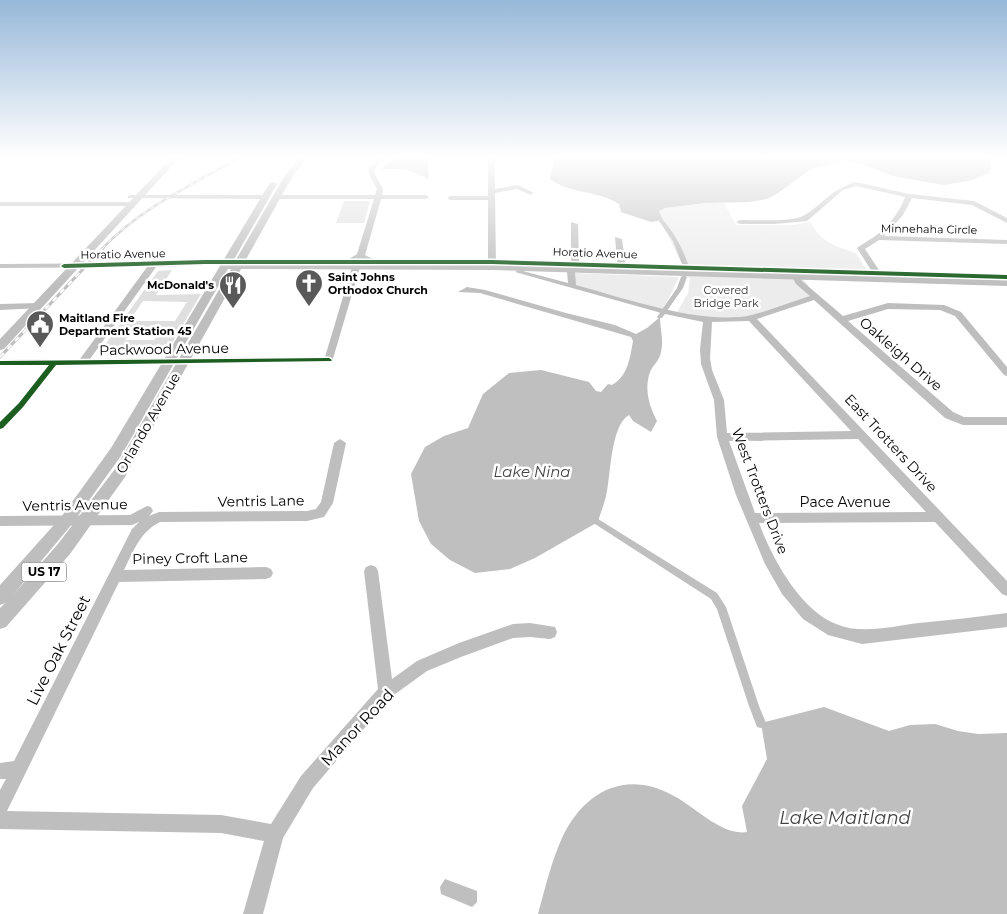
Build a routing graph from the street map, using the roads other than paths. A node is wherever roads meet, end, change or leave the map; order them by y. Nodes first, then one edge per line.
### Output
1 (131, 200) junction
2 (147, 200) edge
3 (264, 200) edge
4 (275, 200) edge
5 (377, 200) edge
6 (492, 200) edge
7 (828, 200) edge
8 (908, 200) edge
9 (943, 200) edge
10 (0, 204) edge
11 (1007, 221) edge
12 (740, 222) dead end
13 (574, 224) dead end
14 (878, 238) junction
15 (618, 239) dead end
16 (1007, 242) edge
17 (361, 255) junction
18 (226, 264) junction
19 (239, 264) junction
20 (360, 264) junction
21 (492, 264) junction
22 (153, 265) junction
23 (0, 266) edge
24 (69, 266) junction
25 (573, 266) junction
26 (622, 268) junction
27 (519, 272) dead end
28 (794, 274) junction
29 (880, 276) junction
30 (1007, 277) edge
31 (1007, 283) edge
32 (572, 286) junction
33 (816, 297) junction
34 (33, 306) junction
35 (0, 307) edge
36 (751, 318) junction
37 (708, 320) junction
38 (841, 320) junction
39 (0, 338) edge
40 (0, 346) edge
41 (184, 361) junction
42 (169, 362) junction
43 (0, 363) edge
44 (82, 363) junction
45 (1007, 373) edge
46 (1007, 421) edge
47 (862, 435) junction
48 (722, 437) junction
49 (340, 443) dead end
50 (153, 514) junction
51 (940, 517) junction
52 (751, 518) junction
53 (67, 520) junction
54 (0, 521) edge
55 (86, 521) junction
56 (371, 571) dead end
57 (266, 573) dead end
58 (115, 576) junction
59 (1007, 590) edge
60 (0, 597) edge
61 (1007, 620) edge
62 (0, 621) edge
63 (550, 632) dead end
64 (386, 692) junction
65 (18, 769) junction
66 (0, 771) edge
67 (0, 808) edge
68 (0, 820) edge
69 (275, 834) junction
70 (253, 914) edge

1 - 2 street
1 - 10 street
1 - 24 main road
3 - 18 main road, Orlando Avenue / US 17
4 - 19 main road, Orlando Avenue / US 17
5 - 17 street
6 - 21 street
7 - 12 street, Minnehaha Circle
8 - 14 street
9 - 11 street, Minnehaha Circle
13 - 25 street
14 - 16 street, Minnehaha Circle
14 - 29 street, Minnehaha Circle
15 - 26 street
17 - 20 street
17 - 20 street
18 - 19 main road, Horatio Avenue
18 - 22 street, Horatio Avenue
18 - 42 main road, Orlando Avenue / US 17
19 - 20 main road, Horatio Avenue
19 - 41 main road, Orlando Avenue / US 17
20 - 21 main road, Horatio Avenue
20 - 41 street, Packwood Avenue
21 - 25 main road, Horatio Avenue
22 - 24 street, Horatio Avenue
22 - 44 street
23 - 24 street, Horatio Avenue
24 - 34 main road
25 - 26 main road, Horatio Avenue
25 - 32 street
26 - 28 main road, Horatio Avenue
27 - 32 street
28 - 29 main road, Horatio Avenue
28 - 33 street, Oakleigh Drive
29 - 30 main road, Horatio Avenue
29 - 31 main road, Horatio Avenue
32 - 37 street
33 - 36 street
33 - 38 street, Oakleigh Drive
34 - 35 street
34 - 39 main road
34 - 40 main road
36 - 37 street
36 - 47 street, East Trotters Drive
37 - 48 street, West Trotters Drive
38 - 45 street
38 - 46 street, Oakleigh Drive
41 - 42 street, Packwood Avenue
41 - 55 main road, Orlando Avenue / US 17
42 - 44 street, Packwood Avenue
42 - 53 main road, Orlando Avenue / US 17
43 - 44 street, Packwood Avenue
47 - 48 street
47 - 51 street, East Trotters Drive
48 - 52 street, West Trotters Drive
49 - 50 street, Ventris Lane
50 - 55 street, Ventris Avenue
50 - 58 street, Live Oak Street
51 - 52 street, Pace Avenue
51 - 59 street, East Trotters Drive
52 - 61 street, West Trotters Drive
53 - 54 street, Ventris Avenue
53 - 55 street, Ventris Avenue
53 - 60 main road, Orlando Avenue / US 17
55 - 62 main road, Orlando Avenue / US 17
56 - 64 street
57 - 58 street, Piney Croft Lane
58 - 65 street, Live Oak Street
63 - 64 street, Manor Road
64 - 69 street, Manor Road
65 - 66 street
65 - 67 street, Live Oak Street
68 - 69 street
69 - 70 street, Manor Road

